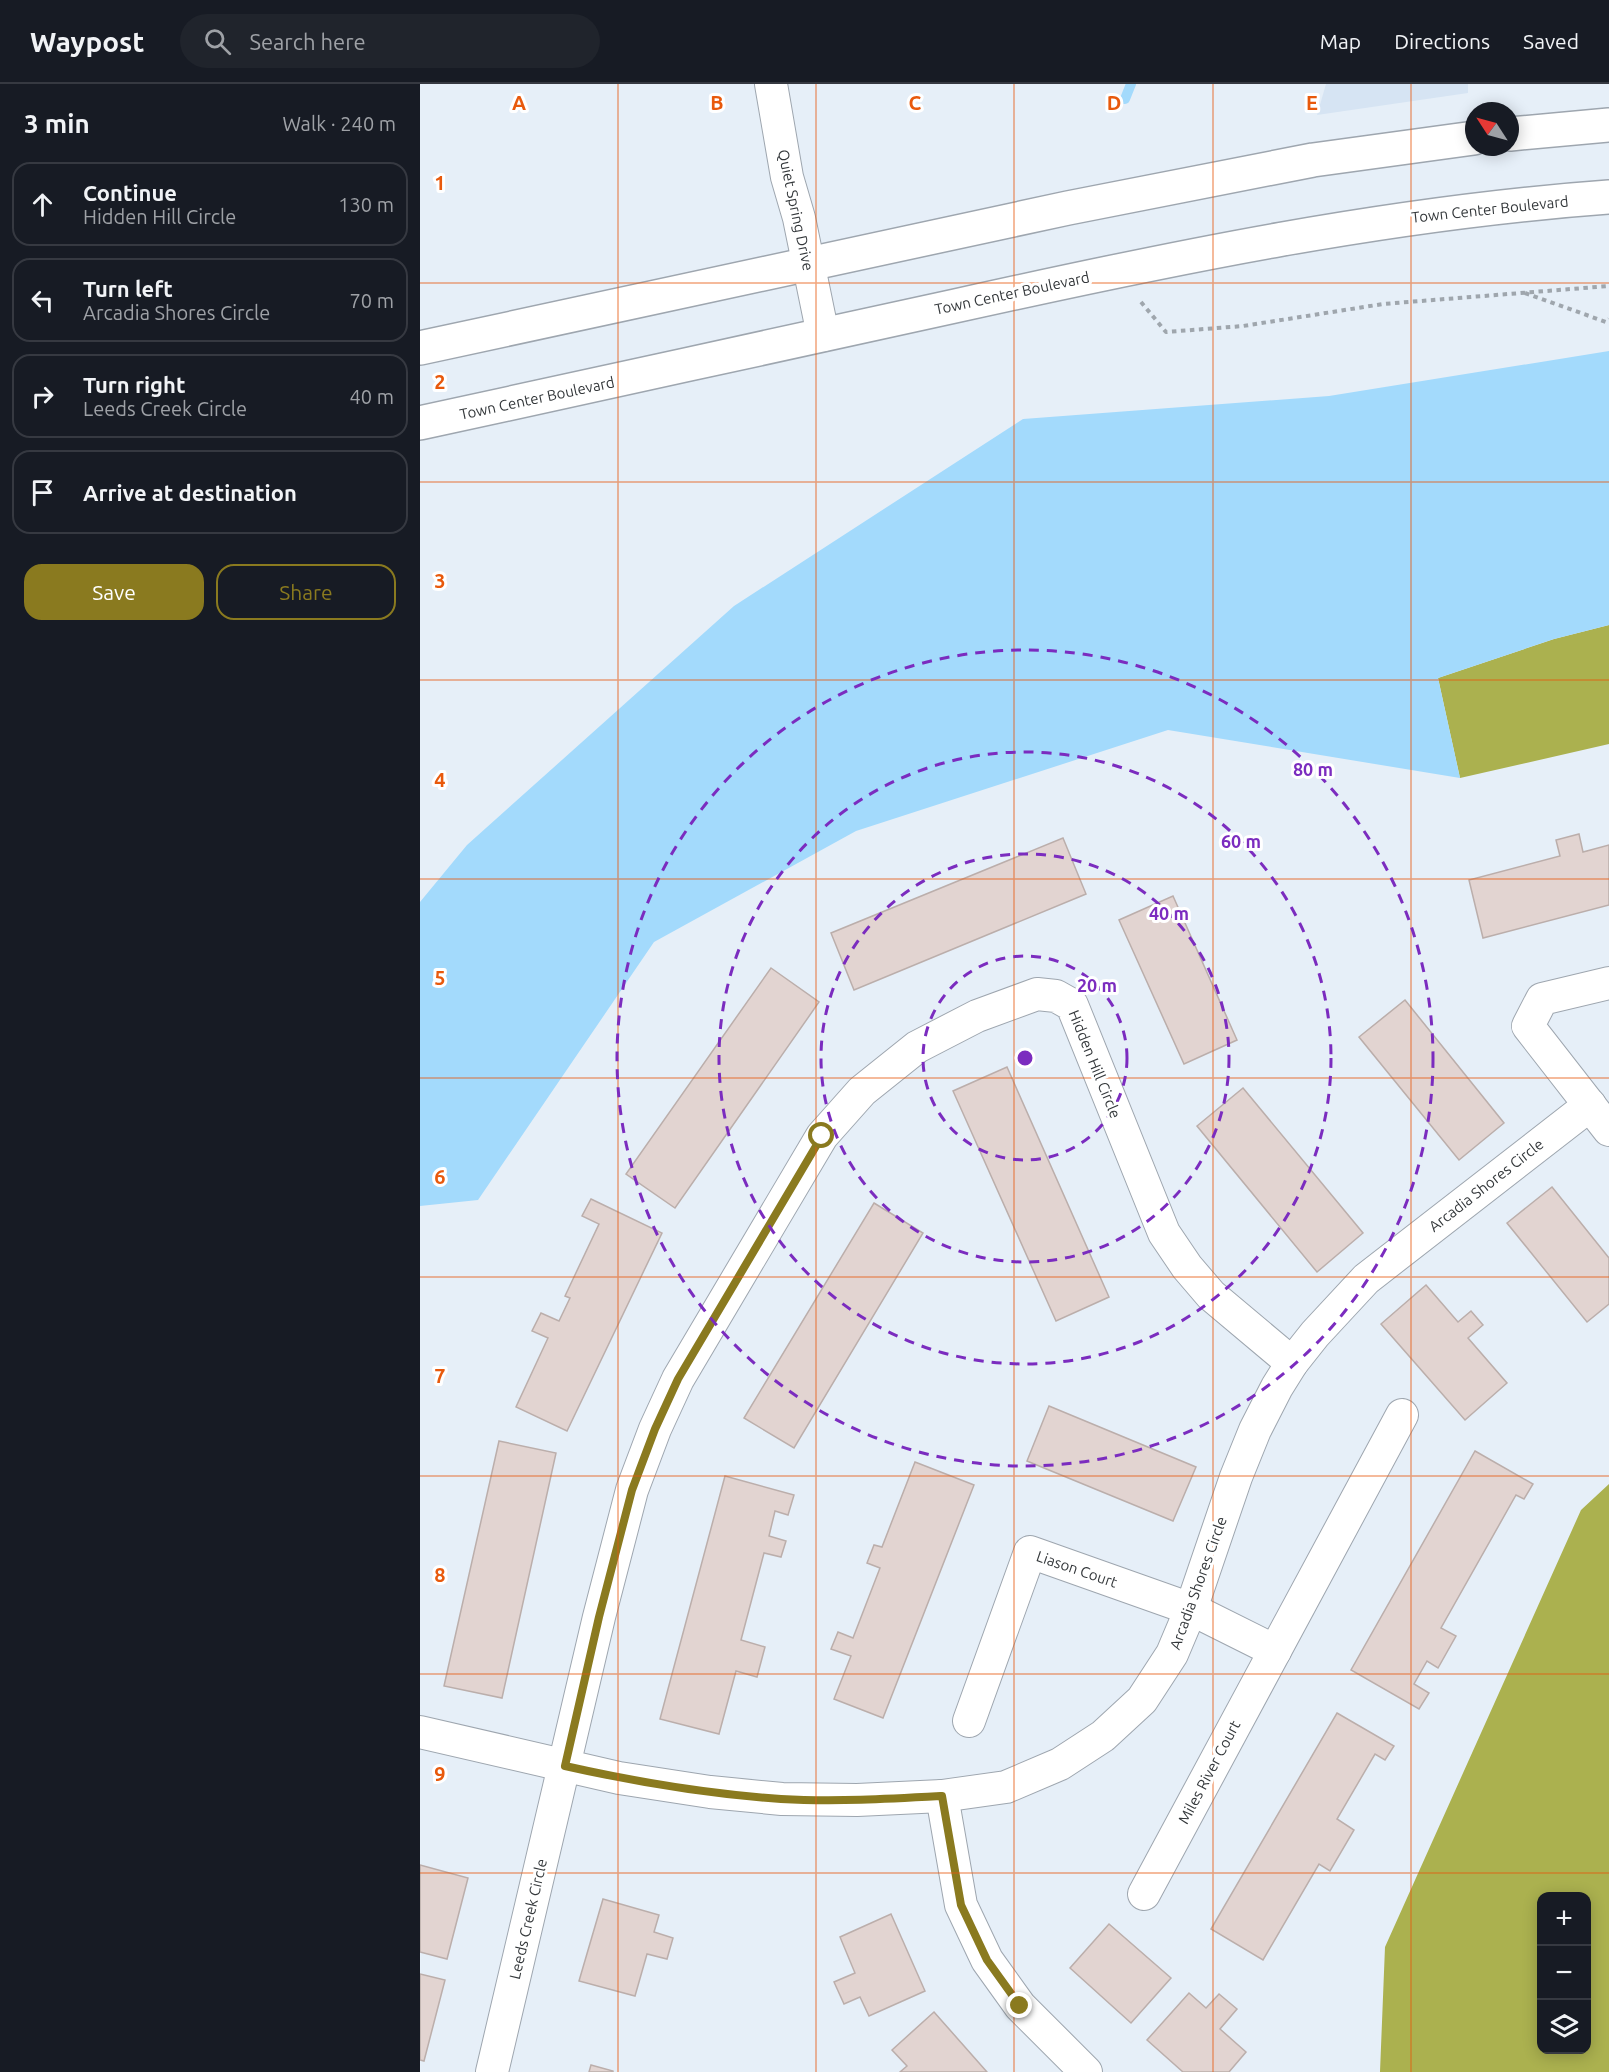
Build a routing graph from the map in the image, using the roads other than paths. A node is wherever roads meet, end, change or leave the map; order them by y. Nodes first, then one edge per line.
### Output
1 (771, 84) edge
2 (1609, 125) edge
3 (1519, 133) edge
4 (1465, 139) edge
5 (1609, 197) edge
6 (808, 264) junction
7 (823, 335) junction
8 (420, 348) edge
9 (420, 423) edge
10 (1609, 983) edge
11 (1590, 1105) junction
12 (1609, 1130) edge
13 (1292, 1363) junction
14 (1402, 1415) dead end
15 (1191, 1609) junction
16 (1275, 1651) junction
17 (969, 1721) dead end
18 (420, 1732) edge
19 (565, 1766) junction
20 (942, 1796) junction
21 (1144, 1894) dead end
22 (492, 2072) edge
23 (1086, 2072) edge

1 - 6 street, Quiet Spring Drive
2 - 3 street
4 - 6 street
5 - 7 street, Town Center Boulevard
6 - 7 street, Quiet Spring Drive
6 - 8 street
7 - 9 street, Town Center Boulevard
10 - 11 street
11 - 12 street
11 - 13 street, Arcadia Shores Circle
13 - 15 street, Arcadia Shores Circle
13 - 19 street, Hidden Hill Circle
14 - 16 street, Miles River Court
15 - 16 street
15 - 17 street, Liason Court
15 - 20 street, Arcadia Shores Circle
16 - 21 street, Miles River Court
18 - 19 street, Arcadia Shores Circle
19 - 20 street, Arcadia Shores Circle
19 - 22 street, Leeds Creek Circle
20 - 23 street

